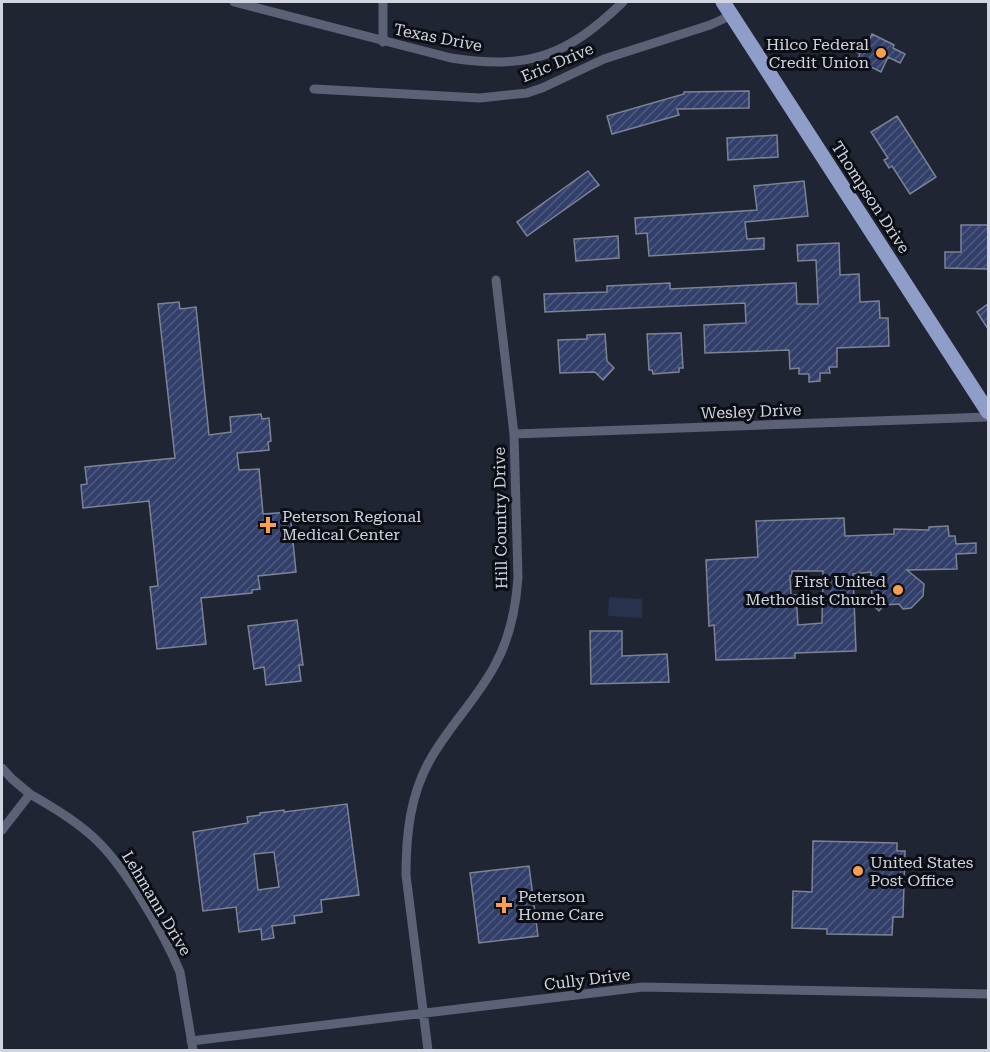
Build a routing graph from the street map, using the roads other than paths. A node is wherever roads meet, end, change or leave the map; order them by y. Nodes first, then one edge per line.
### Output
1 (234, 2) edge
2 (383, 2) edge
3 (622, 2) edge
4 (728, 7) edge
5 (383, 42) junction
6 (314, 89) dead end
7 (496, 280) dead end
8 (988, 412) edge
9 (988, 417) edge
10 (514, 434) junction
11 (2, 768) edge
12 (30, 794) junction
13 (2, 830) edge
14 (988, 994) edge
15 (424, 1013) junction
16 (192, 1046) edge
17 (428, 1050) edge

1 - 5 street, Texas Drive
2 - 5 street
3 - 5 street, Texas Drive
4 - 6 street, Eric Drive
4 - 8 main road, Thompson Drive
7 - 10 street, Hill Country Drive
9 - 10 street, Wesley Drive
10 - 15 street, Hill Country Drive
11 - 12 street, Lehmann Drive
12 - 13 street
12 - 16 street, Lehmann Drive
14 - 15 street, Cully Drive
15 - 16 street, Cully Drive
15 - 17 street, Hill Country Drive

